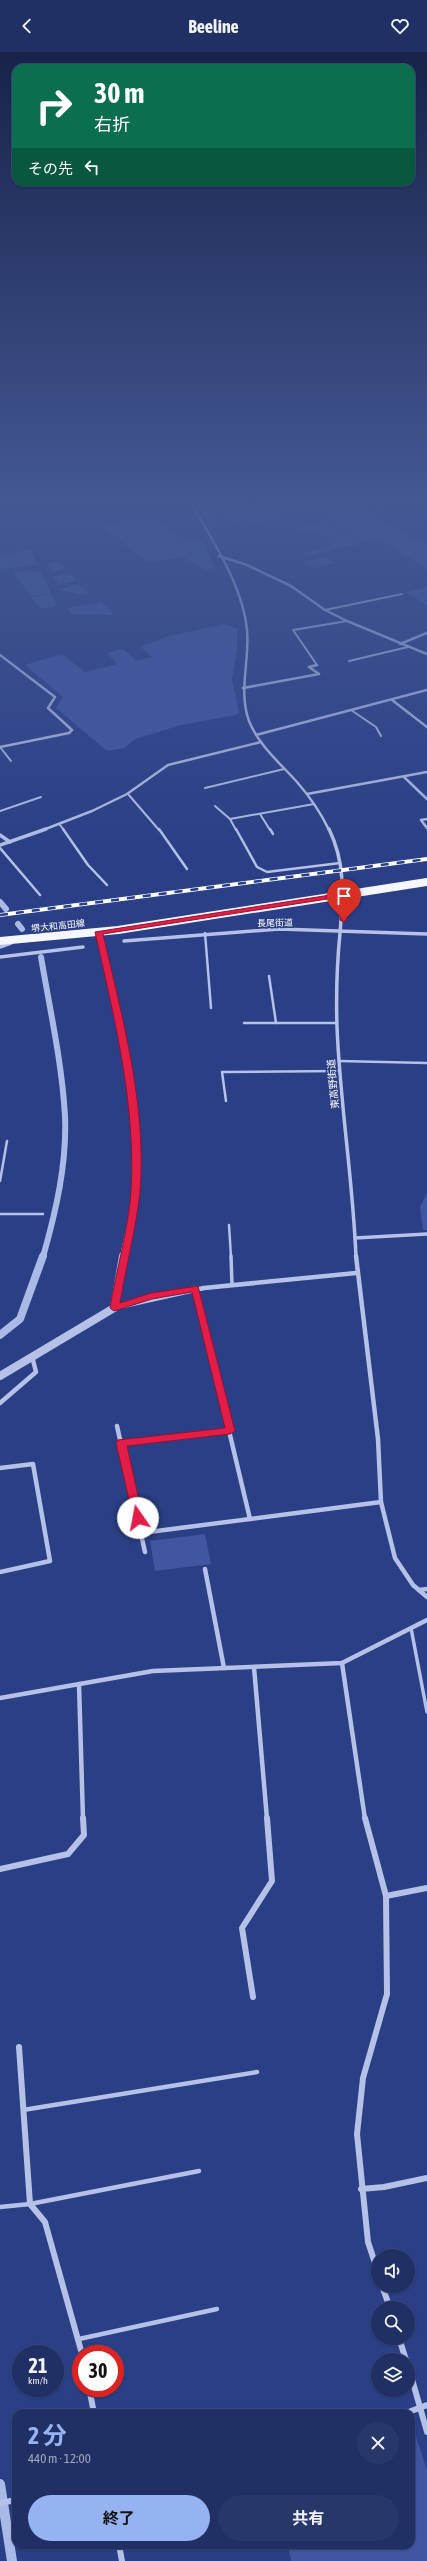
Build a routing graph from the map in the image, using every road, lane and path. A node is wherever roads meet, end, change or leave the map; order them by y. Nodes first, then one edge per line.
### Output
1 (246, 623) edge
2 (334, 623) edge
3 (352, 623) edge
4 (427, 633) edge
5 (399, 644) junction
6 (408, 648) junction
7 (427, 654) edge
8 (0, 656) edge
9 (349, 661) dead end
10 (318, 665) joint
11 (243, 688) junction
12 (427, 690) edge
13 (392, 700) junction
14 (351, 710) junction
15 (427, 727) edge
16 (256, 735) junction
17 (380, 736) dead end
18 (261, 742) junction
19 (0, 747) edge
20 (11, 761) dead end
21 (284, 769) junction
22 (427, 772) edge
23 (404, 777) junction
24 (205, 788) dead end
25 (128, 794) junction
26 (307, 794) junction
27 (41, 797) dead end
28 (427, 799) edge
29 (314, 804) junction
30 (215, 806) dead end
31 (0, 811) edge
32 (260, 814) junction
33 (230, 819) junction
34 (427, 819) edge
35 (60, 824) junction
36 (427, 828) edge
37 (273, 834) dead end
38 (0, 835) edge
39 (10, 842) junction
40 (0, 847) edge
41 (342, 863) junction
42 (187, 869) dead end
43 (427, 882) edge
44 (107, 885) dead end
45 (40, 895) dead end
46 (343, 895) junction
47 (340, 931) junction
48 (99, 932) junction
49 (205, 933) junction
50 (427, 934) edge
51 (20, 940) junction
52 (0, 941) edge
53 (124, 941) dead end
54 (0, 947) edge
55 (84, 947) dead end
56 (0, 957) edge
57 (269, 976) dead end
58 (211, 1008) dead end
59 (244, 1023) dead end
60 (276, 1023) junction
61 (337, 1023) junction
62 (339, 1061) junction
63 (427, 1063) edge
64 (340, 1071) junction
65 (226, 1102) dead end
66 (7, 1141) dead end
67 (0, 1181) edge
68 (0, 1214) edge
69 (44, 1214) dead end
70 (229, 1225) dead end
71 (427, 1234) edge
72 (355, 1238) junction
73 (356, 1273) junction
74 (232, 1285) junction
75 (195, 1288) junction
76 (114, 1308) junction
77 (32, 1355) junction
78 (0, 1376) edge
79 (0, 1402) edge
80 (117, 1426) dead end
81 (230, 1431) junction
82 (121, 1443) junction
83 (0, 1468) edge
84 (381, 1502) junction
85 (250, 1519) junction
86 (141, 1533) junction
87 (145, 1552) dead end
88 (205, 1569) dead end
89 (0, 1572) edge
90 (427, 1589) edge
91 (419, 1590) junction
92 (427, 1597) edge
93 (427, 1620) edge
94 (411, 1628) junction
95 (342, 1663) junction
96 (254, 1667) junction
97 (224, 1668) junction
98 (79, 1684) junction
99 (0, 1698) edge
100 (427, 1712) edge
101 (0, 1869) edge
102 (427, 1888) edge
103 (386, 1896) junction
104 (253, 1997) dead end
105 (19, 2047) dead end
106 (257, 2072) dead end
107 (23, 2110) junction
108 (199, 2171) dead end
109 (427, 2178) edge
110 (361, 2189) junction
111 (30, 2204) junction
112 (0, 2207) edge
113 (371, 2251) edge
114 (217, 2308) dead end
115 (79, 2339) junction
116 (80, 2345) edge
117 (415, 2384) edge
118 (91, 2397) edge
119 (424, 2407) edge
120 (93, 2409) edge
121 (427, 2432) edge
122 (12, 2501) edge
123 (0, 2503) edge
124 (120, 2549) edge
125 (122, 2561) edge

1 - 11 street, 東高野街道
2 - 10 lane
3 - 5 street
4 - 5 street
5 - 6 street
6 - 7 street
6 - 9 lane
8 - 19 street
10 - 11 street
11 - 16 street, 東高野街道
12 - 13 street
13 - 14 street
13 - 15 street
14 - 16 street
14 - 17 lane
16 - 18 street, 東高野街道
18 - 21 street, 東高野街道
18 - 25 street
19 - 20 lane
21 - 24 lane
21 - 26 street, 東高野街道
22 - 23 street
23 - 26 street
23 - 28 street
25 - 35 street
25 - 42 lane
26 - 29 street, 東高野街道
27 - 31 lane
29 - 32 lane
29 - 41 street, 東高野街道
30 - 33 lane
32 - 33 lane
32 - 37 lane
33 - 41 lane
34 - 36 street
35 - 39 street
35 - 44 lane
38 - 39 street
39 - 40 street
40 - 45 lane
41 - 46 street, 東高野街道
43 - 46 main road, 堺大和高田線
46 - 47 street, 東高野街道
46 - 48 main road, 堺大和高田線
47 - 49 street, 長尾街道
47 - 50 street, 長尾街道
47 - 61 street, 東高野街道
48 - 51 main road, 堺大和高田線
48 - 76 street
49 - 53 street, 長尾街道
49 - 58 lane
51 - 52 main road, 堺大和高田線
51 - 54 street
55 - 56 street
57 - 60 lane
59 - 60 lane
60 - 61 lane
61 - 62 street, 東高野街道
62 - 63 lane
62 - 64 street, 東高野街道
64 - 65 lane
64 - 72 street, 東高野街道
66 - 67 lane
68 - 69 lane
70 - 74 lane
71 - 72 street
72 - 73 street, 東高野街道
73 - 74 street
73 - 84 street, 東高野街道
74 - 75 street
75 - 76 street
75 - 81 street
76 - 77 street
77 - 78 street
77 - 79 street
80 - 82 street
81 - 82 street
81 - 85 street
82 - 86 street
83 - 89 street
84 - 85 street
84 - 91 street, 東高野街道
85 - 86 street
86 - 87 street
88 - 97 street
90 - 91 street
91 - 92 street, 東高野街道
93 - 94 street
94 - 95 street
94 - 100 lane
95 - 96 street
95 - 103 street
96 - 97 street
96 - 104 street
97 - 98 street
98 - 99 street
98 - 101 street
102 - 103 street
103 - 110 street
105 - 107 street
106 - 107 lane
107 - 111 street
108 - 111 lane
109 - 110 street
110 - 113 street
111 - 112 lane
111 - 115 street
114 - 115 lane
115 - 116 street
117 - 119 street
118 - 120 street
119 - 121 street
122 - 123 street
124 - 125 street

